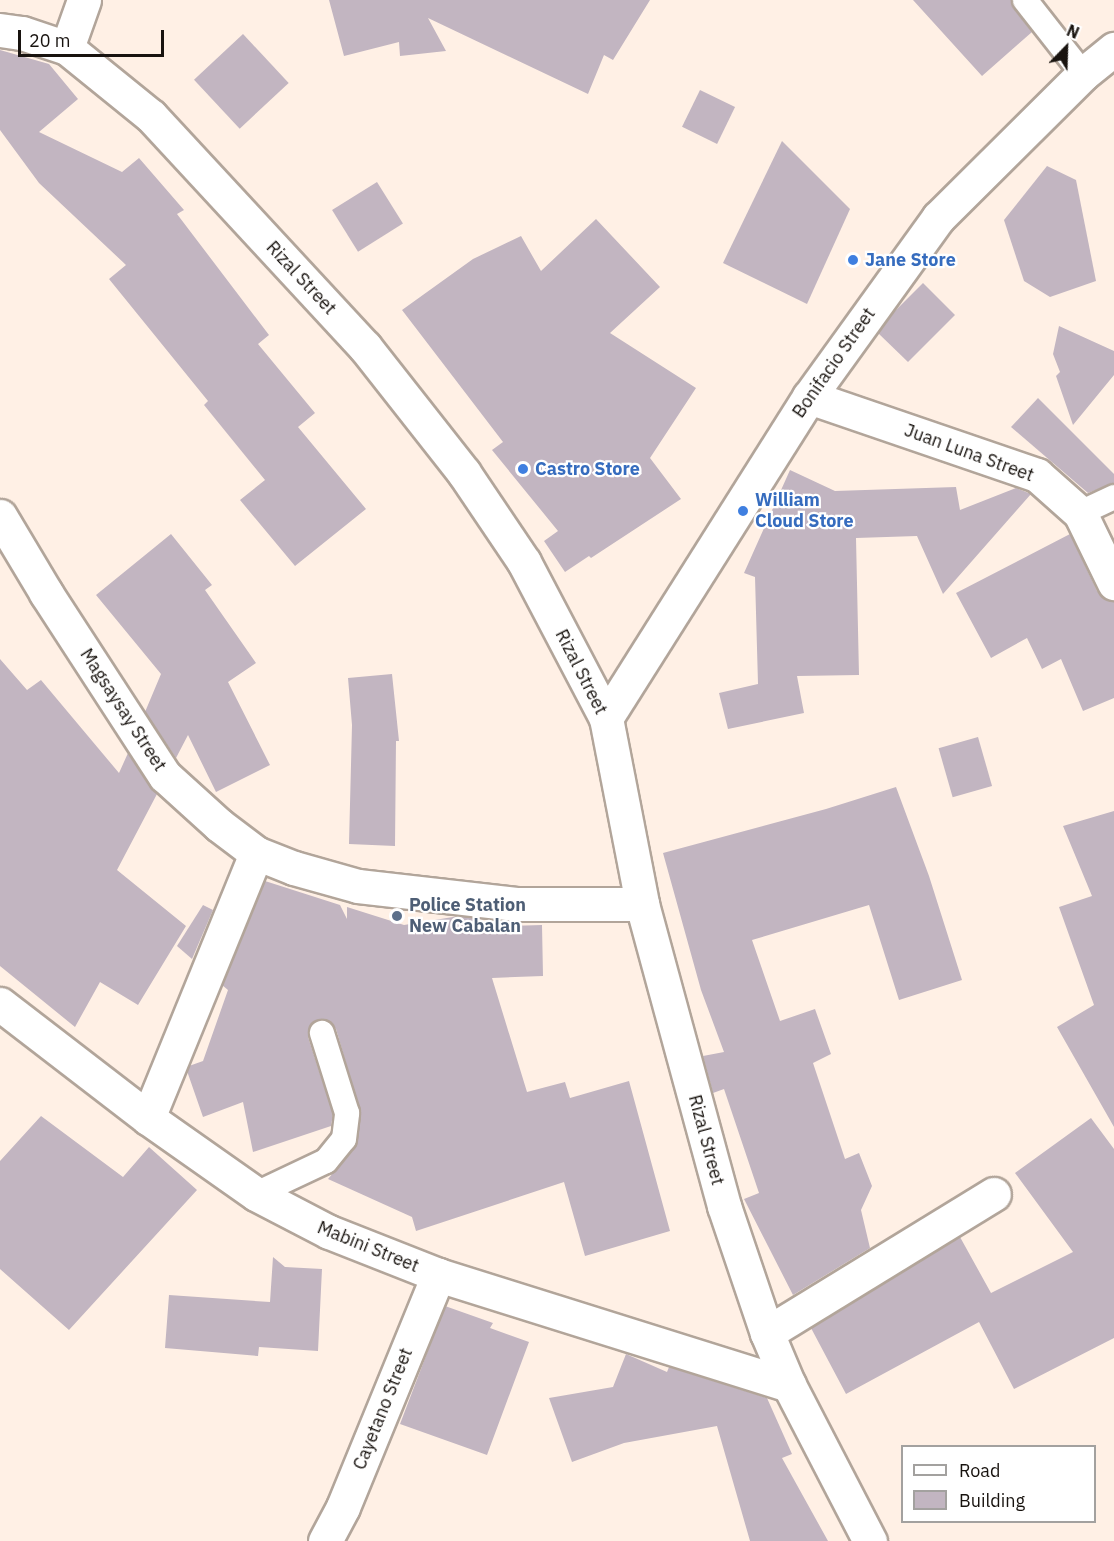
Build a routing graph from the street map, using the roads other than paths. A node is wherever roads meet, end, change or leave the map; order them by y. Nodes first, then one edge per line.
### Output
1 (84, 0) edge
2 (1025, 0) edge
3 (0, 30) edge
4 (67, 48) junction
5 (1114, 49) edge
6 (1083, 74) junction
7 (809, 398) junction
8 (1114, 497) edge
9 (1080, 513) junction
10 (0, 516) edge
11 (1114, 583) edge
12 (606, 718) junction
13 (256, 853) junction
14 (642, 904) junction
15 (0, 1004) edge
16 (322, 1034) dead end
17 (148, 1118) junction
18 (256, 1194) junction
19 (994, 1194) dead end
20 (438, 1275) junction
21 (767, 1333) junction
22 (789, 1385) junction
23 (325, 1541) edge
24 (870, 1541) edge

1 - 4 street
2 - 6 lane
3 - 4 street, Rizal Street
4 - 12 street, Rizal Street
5 - 6 street, Bonifacio Street
6 - 7 street, Bonifacio Street
7 - 9 street, Juan Luna Street
7 - 12 street, Bonifacio Street
8 - 9 lane
9 - 11 street, Juan Luna Street
10 - 13 street, Magsaysay Street
12 - 14 street, Rizal Street
13 - 14 street, Magsaysay Street
13 - 17 street
14 - 21 street, Rizal Street
15 - 17 street, Mabini Street
16 - 18 lane
17 - 18 street, Mabini Street
18 - 20 street, Mabini Street
19 - 21 street
20 - 22 street, Mabini Street
20 - 23 street, Cayetano Street
21 - 22 street, Rizal Street
22 - 24 street, Rizal Street

